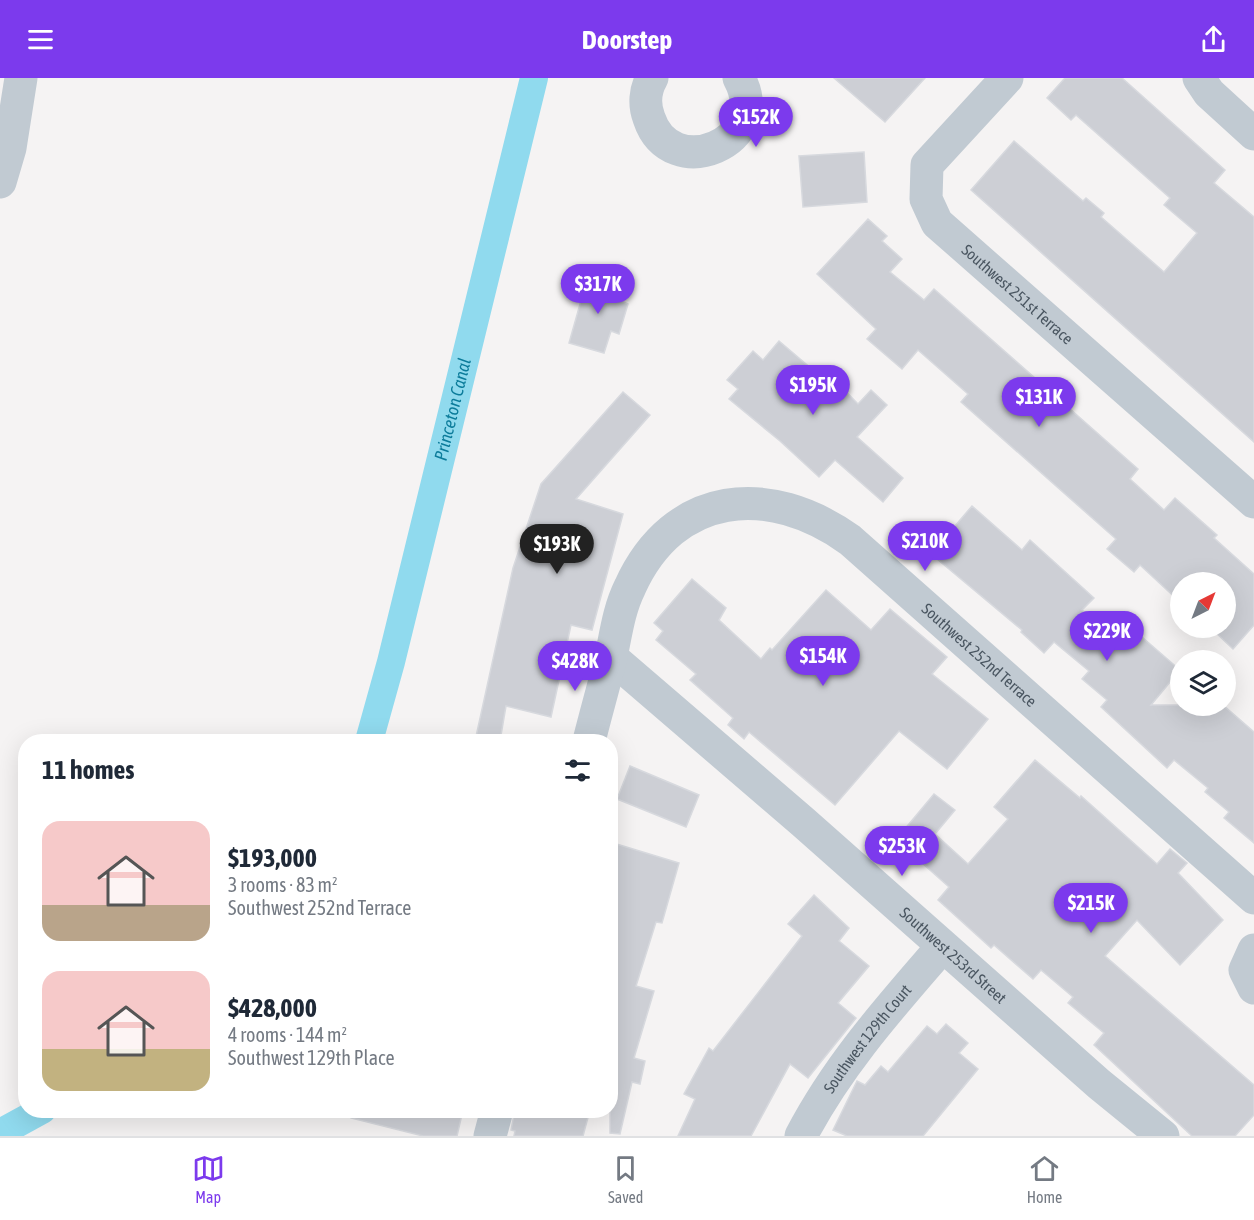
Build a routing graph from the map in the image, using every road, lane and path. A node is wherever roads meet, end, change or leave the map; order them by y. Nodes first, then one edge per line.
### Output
1 (21, 78) edge
2 (652, 78) edge
3 (739, 78) edge
4 (1007, 78) edge
5 (1199, 78) edge
6 (1254, 134) edge
7 (0, 182) edge
8 (1254, 502) edge
9 (611, 657) junction
10 (591, 734) edge
11 (1254, 898) edge
12 (942, 947) junction
13 (1254, 950) edge
14 (1254, 988) edge
15 (495, 1118) edge
16 (490, 1136) edge
17 (801, 1136) edge
18 (1163, 1136) edge

1 - 7 street
2 - 3 street
4 - 8 street, Southwest 251st Terrace
5 - 6 street
9 - 10 street, Southwest 252nd Terrace
9 - 11 street, Southwest 252nd Terrace
9 - 12 street, Southwest 253rd Street
12 - 17 street, Southwest 129th Court
12 - 18 street, Southwest 253rd Street
13 - 14 street
15 - 16 street

